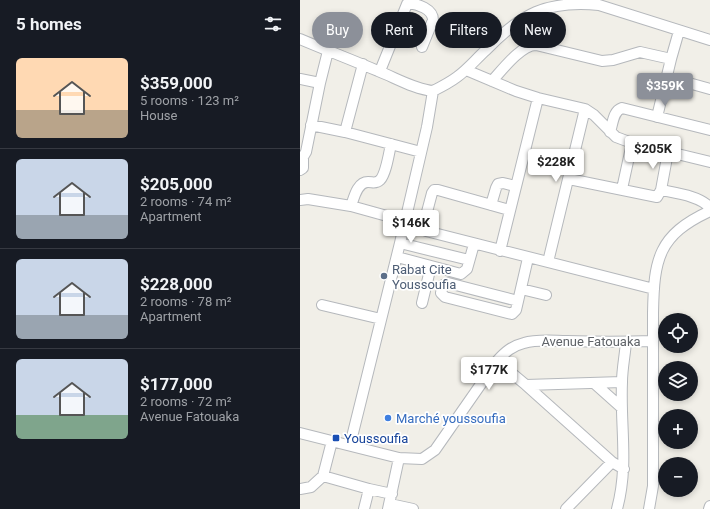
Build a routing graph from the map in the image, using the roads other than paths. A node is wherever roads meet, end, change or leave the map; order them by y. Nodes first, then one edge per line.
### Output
1 (407, 12) edge
2 (679, 31) junction
3 (427, 35) edge
4 (300, 39) edge
5 (710, 40) edge
6 (393, 48) edge
7 (328, 51) junction
8 (671, 59) junction
9 (363, 64) junction
10 (466, 70) junction
11 (383, 73) junction
12 (667, 77) junction
13 (300, 79) edge
14 (492, 81) junction
15 (320, 83) junction
16 (710, 89) edge
17 (433, 91) junction
18 (538, 98) junction
19 (585, 109) junction
20 (657, 117) junction
21 (311, 124) junction
22 (710, 130) edge
23 (345, 132) junction
24 (610, 132) junction
25 (632, 143) junction
26 (391, 144) junction
27 (421, 152) junction
28 (668, 152) junction
29 (301, 158) edge
30 (710, 162) edge
31 (300, 170) edge
32 (569, 179) junction
33 (515, 186) junction
34 (622, 189) junction
35 (660, 190) junction
36 (300, 200) edge
37 (491, 205) junction
38 (351, 206) junction
39 (710, 208) edge
40 (509, 210) junction
41 (710, 211) edge
42 (405, 221) junction
43 (424, 229) junction
44 (400, 243) junction
45 (474, 244) junction
46 (422, 248) junction
47 (500, 251) junction
48 (397, 257) junction
49 (528, 258) junction
50 (469, 260) junction
51 (548, 262) junction
52 (418, 263) junction
53 (431, 266) junction
54 (521, 289) junction
55 (654, 289) junction
56 (546, 295) dead end
57 (518, 301) junction
58 (422, 303) dead end
59 (322, 306) dead end
60 (381, 319) junction
61 (653, 341) junction
62 (626, 342) junction
63 (497, 361) junction
64 (622, 382) junction
65 (594, 383) junction
66 (526, 385) junction
67 (622, 408) junction
68 (300, 433) edge
69 (332, 441) junction
70 (350, 445) junction
71 (399, 458) junction
72 (612, 462) junction
73 (624, 469) junction
74 (323, 476) junction
75 (300, 489) edge
76 (369, 489) junction
77 (390, 502) edge
78 (364, 509) edge
79 (413, 509) edge
80 (566, 509) edge
81 (617, 509) edge
82 (649, 509) edge

1 - 3 street
2 - 5 street
2 - 8 street
2 - 10 street
4 - 7 street
6 - 11 street
7 - 9 street
7 - 15 street
8 - 12 street
8 - 14 street
9 - 11 street
9 - 23 street
10 - 14 street
10 - 17 street
11 - 17 street
12 - 16 street
12 - 20 street
13 - 15 street
14 - 18 street
15 - 21 street
17 - 27 street
18 - 19 street
18 - 33 street
19 - 24 street
19 - 32 street
20 - 22 street
20 - 24 street
21 - 23 street
21 - 29 street
23 - 26 street
24 - 25 street
25 - 28 street
25 - 34 street
26 - 27 street
26 - 38 street
27 - 42 street
28 - 30 street
28 - 35 street
29 - 31 street
32 - 34 street
32 - 51 street
33 - 37 street
33 - 40 street
34 - 35 street
35 - 39 street
36 - 38 street
37 - 40 street
37 - 43 street
38 - 42 street
40 - 47 street
41 - 55 street
42 - 43 street
42 - 44 street
43 - 45 street
43 - 46 street
44 - 46 street
44 - 48 street
45 - 47 street
45 - 50 street
46 - 50 street
46 - 52 street
47 - 49 street
48 - 52 street
48 - 60 street
49 - 51 street
49 - 54 street
50 - 53 street
51 - 55 street
52 - 53 street
53 - 58 street
54 - 56 street
54 - 57 street
55 - 61 street
57 - 57 street
59 - 60 street
60 - 70 street
61 - 62 street, Avenue Fatouaka
61 - 82 street
62 - 63 street, Avenue Fatouaka
62 - 64 street
63 - 66 street
63 - 71 street, Avenue Fatouaka
64 - 65 street
64 - 67 street
65 - 66 street
65 - 67 street
66 - 72 street
67 - 73 street
68 - 69 street, Avenue Fatouaka
69 - 70 street, Avenue Fatouaka
69 - 74 street
70 - 71 street, Avenue Fatouaka
71 - 77 street
72 - 73 street
72 - 80 street
73 - 81 street
74 - 75 street
74 - 76 street
76 - 77 street
76 - 78 street
77 - 79 street

